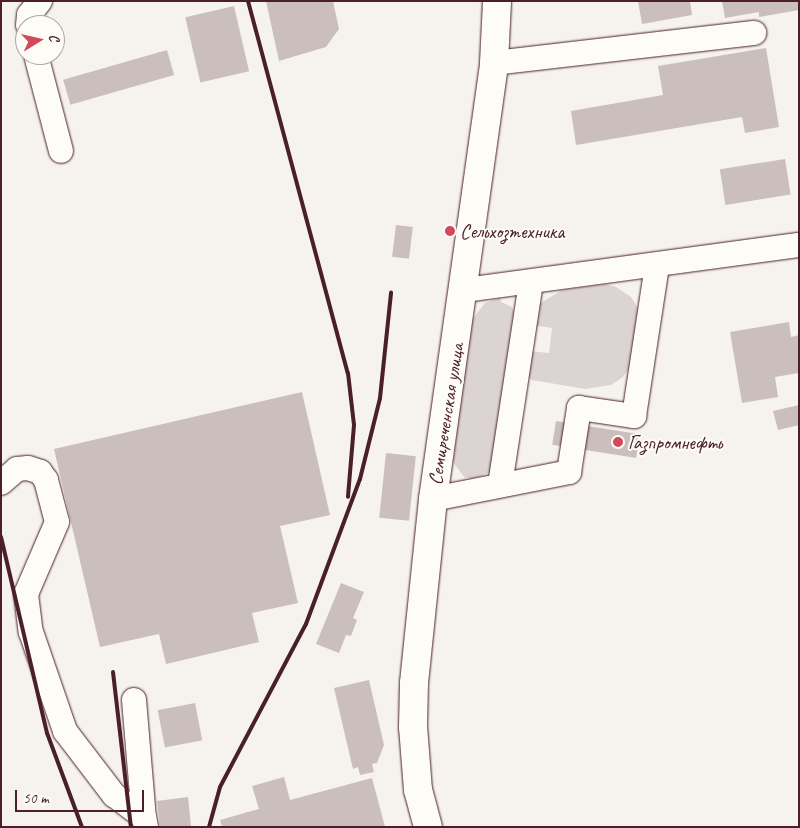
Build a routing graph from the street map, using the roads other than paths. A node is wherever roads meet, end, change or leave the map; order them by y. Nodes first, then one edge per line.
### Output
1 (40, 1) edge
2 (497, 1) edge
3 (29, 15) edge
4 (754, 33) dead end
5 (494, 63) junction
6 (39, 65) edge
7 (61, 150) dead end
8 (799, 246) edge
9 (657, 266) junction
10 (531, 283) junction
11 (465, 290) junction
12 (1, 483) edge
13 (500, 485) junction
14 (433, 499) junction
15 (134, 700) dead end
16 (145, 822) edge
17 (428, 827) edge

1 - 3 street
2 - 5 main road, Семиреченская улица
4 - 5 street
5 - 11 main road, Семиреченская улица
6 - 7 street
8 - 9 street
9 - 10 street
9 - 13 street
10 - 11 street
10 - 13 street
11 - 14 main road, Семиреченская улица
12 - 16 street
13 - 14 street
14 - 17 main road, Семиреченская улица
15 - 16 street

